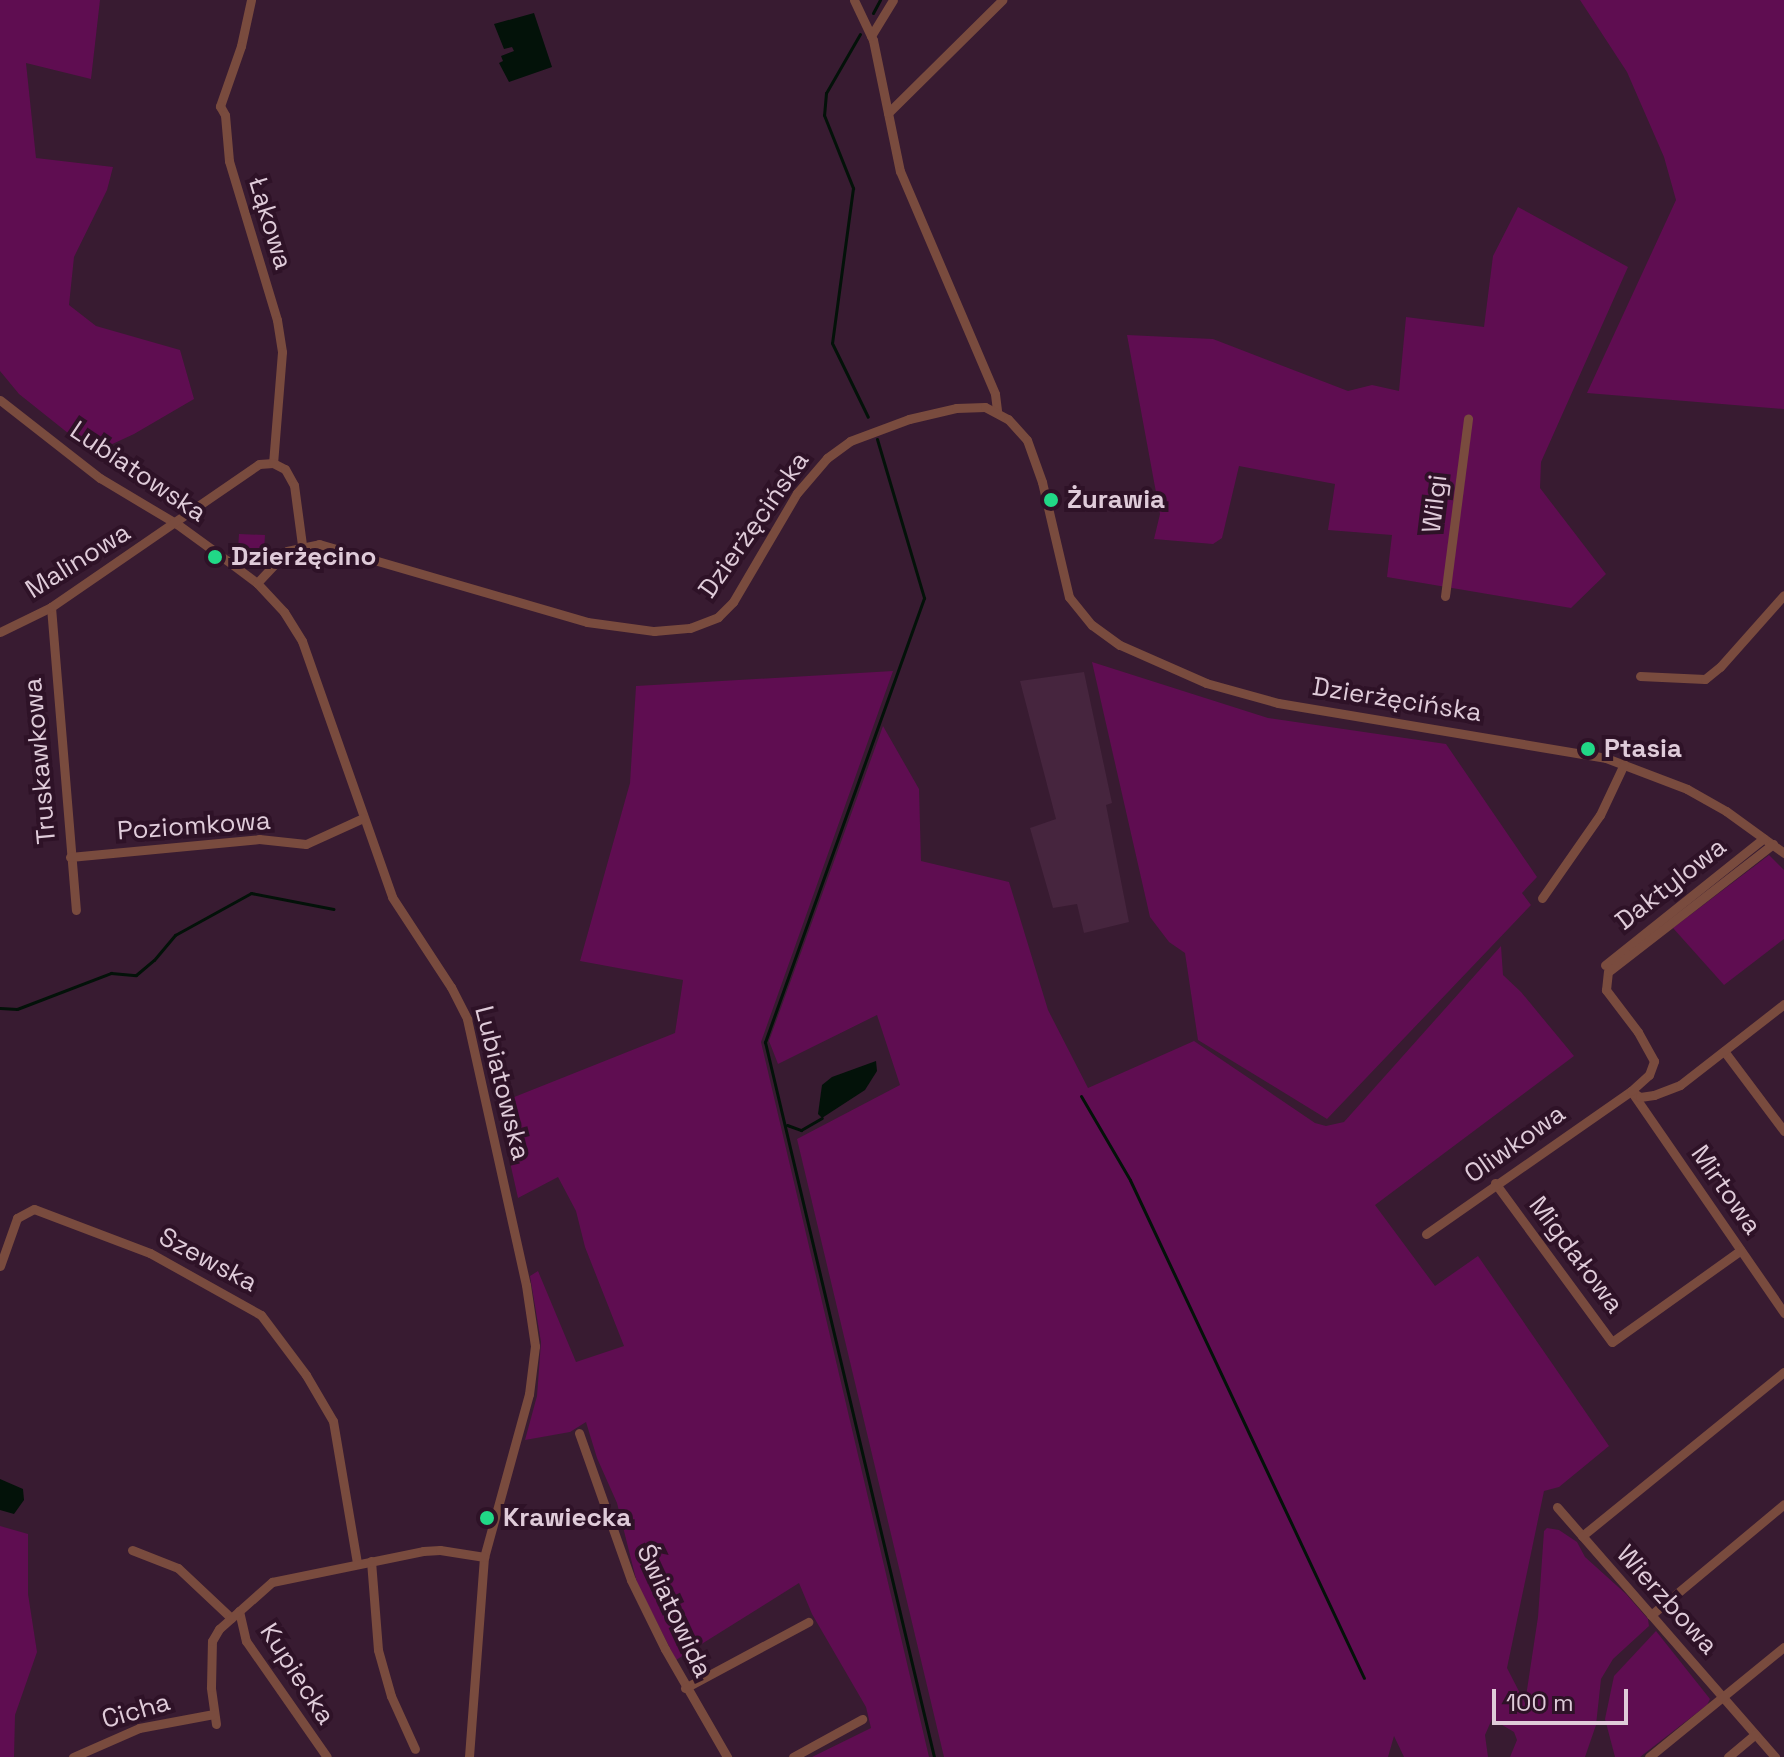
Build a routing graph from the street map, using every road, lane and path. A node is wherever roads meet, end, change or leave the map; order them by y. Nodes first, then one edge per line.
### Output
1 (251, 0) edge
2 (854, 0) edge
3 (893, 0) edge
4 (1002, 0) edge
5 (871, 36) junction
6 (888, 113) junction
7 (0, 400) edge
8 (997, 411) junction
9 (1468, 418) dead end
10 (273, 463) junction
11 (177, 524) junction
12 (302, 545) junction
13 (257, 583) junction
14 (1784, 595) edge
15 (1445, 596) dead end
16 (51, 607) junction
17 (0, 632) edge
18 (1640, 676) dead end
19 (1624, 764) junction
20 (363, 818) junction
21 (1768, 841) junction
22 (1784, 853) edge
23 (70, 857) junction
24 (1542, 898) dead end
25 (76, 910) dead end
26 (1605, 965) dead end
27 (1784, 1004) edge
28 (1724, 1051) junction
29 (1631, 1091) junction
30 (1784, 1131) edge
31 (1495, 1183) junction
32 (1426, 1234) dead end
33 (1741, 1250) junction
34 (0, 1266) edge
35 (1784, 1313) edge
36 (1784, 1372) edge
37 (579, 1433) dead end
38 (1784, 1504) edge
39 (1557, 1507) dead end
40 (1582, 1536) junction
41 (132, 1550) dead end
42 (484, 1557) junction
43 (371, 1561) junction
44 (357, 1563) junction
45 (235, 1614) junction
46 (1651, 1615) junction
47 (808, 1622) dead end
48 (1784, 1647) edge
49 (685, 1688) junction
50 (1724, 1697) junction
51 (862, 1719) dead end
52 (1755, 1734) junction
53 (415, 1749) dead end
54 (73, 1757) edge
55 (327, 1757) edge
56 (469, 1757) edge
57 (727, 1757) edge
58 (793, 1757) edge
59 (1649, 1757) edge
60 (1728, 1757) edge
61 (1775, 1757) edge

1 - 10 street, Łąkowa
2 - 5 street
3 - 5 street
4 - 6 street
5 - 6 street
6 - 8 street
7 - 11 street, Lubiatowska
8 - 12 street, Dzierżęcińska
8 - 19 street, Dzierżęcińska
9 - 15 street, Wilgi
10 - 11 street
10 - 12 street
11 - 13 street, Lubiatowska
11 - 16 street, Malinowa
12 - 13 street
13 - 20 street, Lubiatowska
14 - 18 street
16 - 17 street, Malinowa
16 - 23 street, Truskawkowa
19 - 21 street, Dzierżęcińska
19 - 24 street
20 - 23 street, Poziomkowa
20 - 42 street, Lubiatowska
21 - 22 street, Dzierżęcińska
21 - 26 street, Daktylowa
21 - 29 street
23 - 25 street, Truskawkowa
27 - 28 street
28 - 29 street
28 - 30 street
29 - 31 street, Oliwkowa
29 - 33 street, Mirtowa
31 - 32 street, Oliwkowa
31 - 33 street, Migdałowa
33 - 35 street, Mirtowa
34 - 44 street, Szewska
36 - 40 street
37 - 49 street, Światowida
38 - 46 street
39 - 40 street, Wierzbowa
40 - 46 street, Wierzbowa
41 - 45 street, Kupiecka
42 - 43 street
42 - 56 street, Lubiatowska
43 - 44 street
43 - 53 street
44 - 45 street
45 - 54 street, Cicha
45 - 55 street, Kupiecka
46 - 50 street, Wierzbowa
47 - 49 street
48 - 50 street
49 - 57 street, Światowida
50 - 52 street, Wierzbowa
50 - 59 street
51 - 58 street
52 - 60 street
52 - 61 street, Wierzbowa

